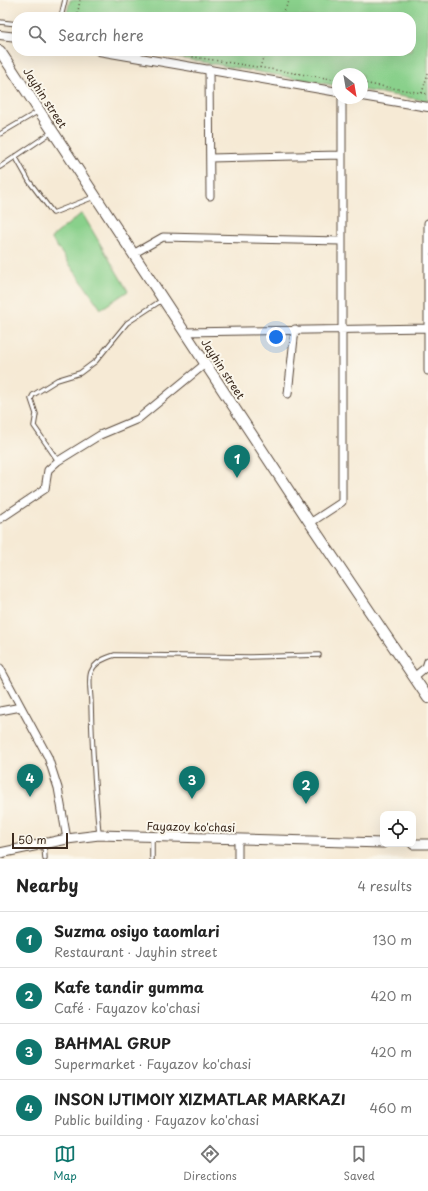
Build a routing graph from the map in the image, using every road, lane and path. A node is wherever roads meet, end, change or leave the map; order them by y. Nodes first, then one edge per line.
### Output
1 (65, 0) edge
2 (80, 0) edge
3 (290, 0) edge
4 (62, 12) edge
5 (77, 12) edge
6 (283, 12) edge
7 (0, 22) edge
8 (12, 23) edge
9 (0, 35) edge
10 (12, 36) edge
11 (0, 51) edge
12 (130, 56) edge
13 (187, 56) edge
14 (264, 56) edge
15 (260, 68) junction
16 (209, 69) junction
17 (428, 73) edge
18 (332, 79) edge
19 (368, 84) edge
20 (332, 91) edge
21 (422, 93) junction
22 (428, 94) edge
23 (368, 97) edge
24 (342, 104) edge
25 (428, 107) edge
26 (39, 111) junction
27 (52, 131) junction
28 (0, 134) edge
29 (342, 155) junction
30 (15, 156) junction
31 (210, 158) junction
32 (0, 167) edge
33 (210, 196) dead end
34 (94, 197) junction
35 (428, 222) edge
36 (341, 240) junction
37 (133, 254) junction
38 (163, 300) junction
39 (428, 328) edge
40 (295, 329) junction
41 (341, 329) junction
42 (184, 332) junction
43 (205, 364) junction
44 (428, 371) edge
45 (288, 394) dead end
46 (58, 461) junction
47 (0, 519) edge
48 (310, 523) junction
49 (319, 655) dead end
50 (428, 660) edge
51 (0, 668) edge
52 (414, 677) junction
53 (428, 698) edge
54 (21, 707) junction
55 (0, 710) edge
56 (99, 836) junction
57 (152, 838) junction
58 (67, 839) junction
59 (238, 840) junction
60 (380, 843) edge
61 (44, 844) junction
62 (416, 844) edge
63 (428, 844) edge
64 (0, 853) edge
65 (45, 859) edge
66 (152, 859) edge
67 (238, 859) edge

1 - 4 lane
2 - 5 path
3 - 6 path
7 - 8 lane
9 - 10 street
11 - 26 main road, Jayhin street
12 - 16 street
13 - 15 path
14 - 15 path
15 - 18 path
16 - 20 street
16 - 31 street
17 - 21 path
19 - 21 path
21 - 22 path
23 - 25 street
24 - 29 street
26 - 27 main road, Jayhin street
26 - 28 lane
27 - 30 lane
27 - 34 main road, Jayhin street
29 - 31 street
29 - 36 street
30 - 32 lane
30 - 34 lane
31 - 33 street
34 - 37 main road, Jayhin street
35 - 39 street
36 - 37 street
36 - 41 street
37 - 38 main road, Jayhin street
38 - 42 main road, Jayhin street
38 - 46 lane
39 - 41 street
39 - 44 street
40 - 41 street
40 - 42 street
40 - 45 street
41 - 48 street
42 - 43 main road, Jayhin street
43 - 46 street
43 - 48 main road, Jayhin street
46 - 47 street
48 - 52 main road, Jayhin street
49 - 56 lane
50 - 52 street
51 - 54 street
52 - 53 main road, Jayhin street
54 - 55 street
54 - 58 street
56 - 57 main road, Fayazov ko'chasi
56 - 58 main road, Fayazov ko'chasi
57 - 59 main road, Fayazov ko'chasi
57 - 66 lane
58 - 61 main road, Fayazov ko'chasi
59 - 60 main road, Fayazov ko'chasi
59 - 67 street
61 - 64 main road, Fayazov ko'chasi
61 - 65 lane
62 - 63 main road

